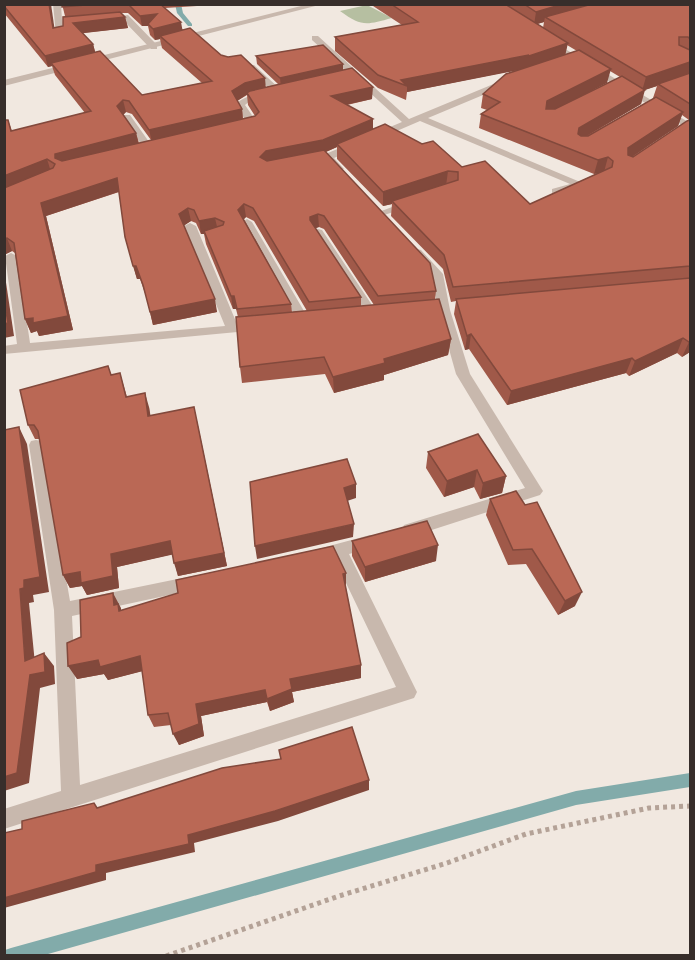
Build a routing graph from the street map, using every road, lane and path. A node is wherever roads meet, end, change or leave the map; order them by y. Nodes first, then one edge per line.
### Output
1 (57, 4) edge
2 (320, 4) edge
3 (107, 9) dead end
4 (109, 19) junction
5 (99, 20) edge
6 (69, 22) edge
7 (59, 23) junction
8 (60, 35) edge
9 (540, 35) edge
10 (315, 38) dead end
11 (154, 47) junction
12 (576, 58) junction
13 (245, 61) edge
14 (555, 65) edge
15 (354, 74) junction
16 (343, 76) edge
17 (523, 76) edge
18 (4, 83) edge
19 (619, 84) junction
20 (608, 87) edge
21 (288, 90) edge
22 (278, 92) junction
23 (650, 93) dead end
24 (640, 97) junction
25 (652, 104) junction
26 (639, 110) edge
27 (127, 117) edge
28 (414, 120) junction
29 (690, 127) edge
30 (230, 129) edge
31 (678, 131) edge
32 (160, 146) edge
33 (350, 181) edge
34 (556, 191) edge
35 (421, 200) edge
36 (381, 213) edge
37 (247, 222) edge
38 (190, 226) dead end
39 (318, 232) edge
40 (405, 239) edge
41 (11, 256) edge
42 (374, 316) edge
43 (305, 323) edge
44 (269, 326) edge
45 (233, 329) junction
46 (24, 349) junction
47 (4, 350) edge
48 (36, 445) edge
49 (339, 551) junction
50 (305, 559) edge
51 (213, 578) edge
52 (63, 610) junction
53 (71, 798) junction
54 (690, 806) edge
55 (4, 819) edge
56 (166, 956) edge

1 - 7 street
2 - 11 street
3 - 4 street
4 - 5 street
4 - 11 street
6 - 7 street
7 - 8 street
9 - 12 street
10 - 15 street
11 - 18 street
12 - 14 street
12 - 19 street
13 - 22 street
15 - 16 street
15 - 28 street
17 - 28 street
19 - 20 street
19 - 24 street
21 - 22 street
22 - 30 street
23 - 24 street
24 - 25 street
25 - 26 street
25 - 29 street
27 - 32 street
28 - 33 street
28 - 34 street
29 - 31 street
35 - 36 street
37 - 43 street
38 - 45 street
39 - 42 street
40 - 49 street
41 - 46 street
44 - 45 street
45 - 46 street
46 - 47 street
48 - 52 street
49 - 50 street
49 - 53 street
51 - 52 street
52 - 53 street
53 - 55 street
54 - 56 path

